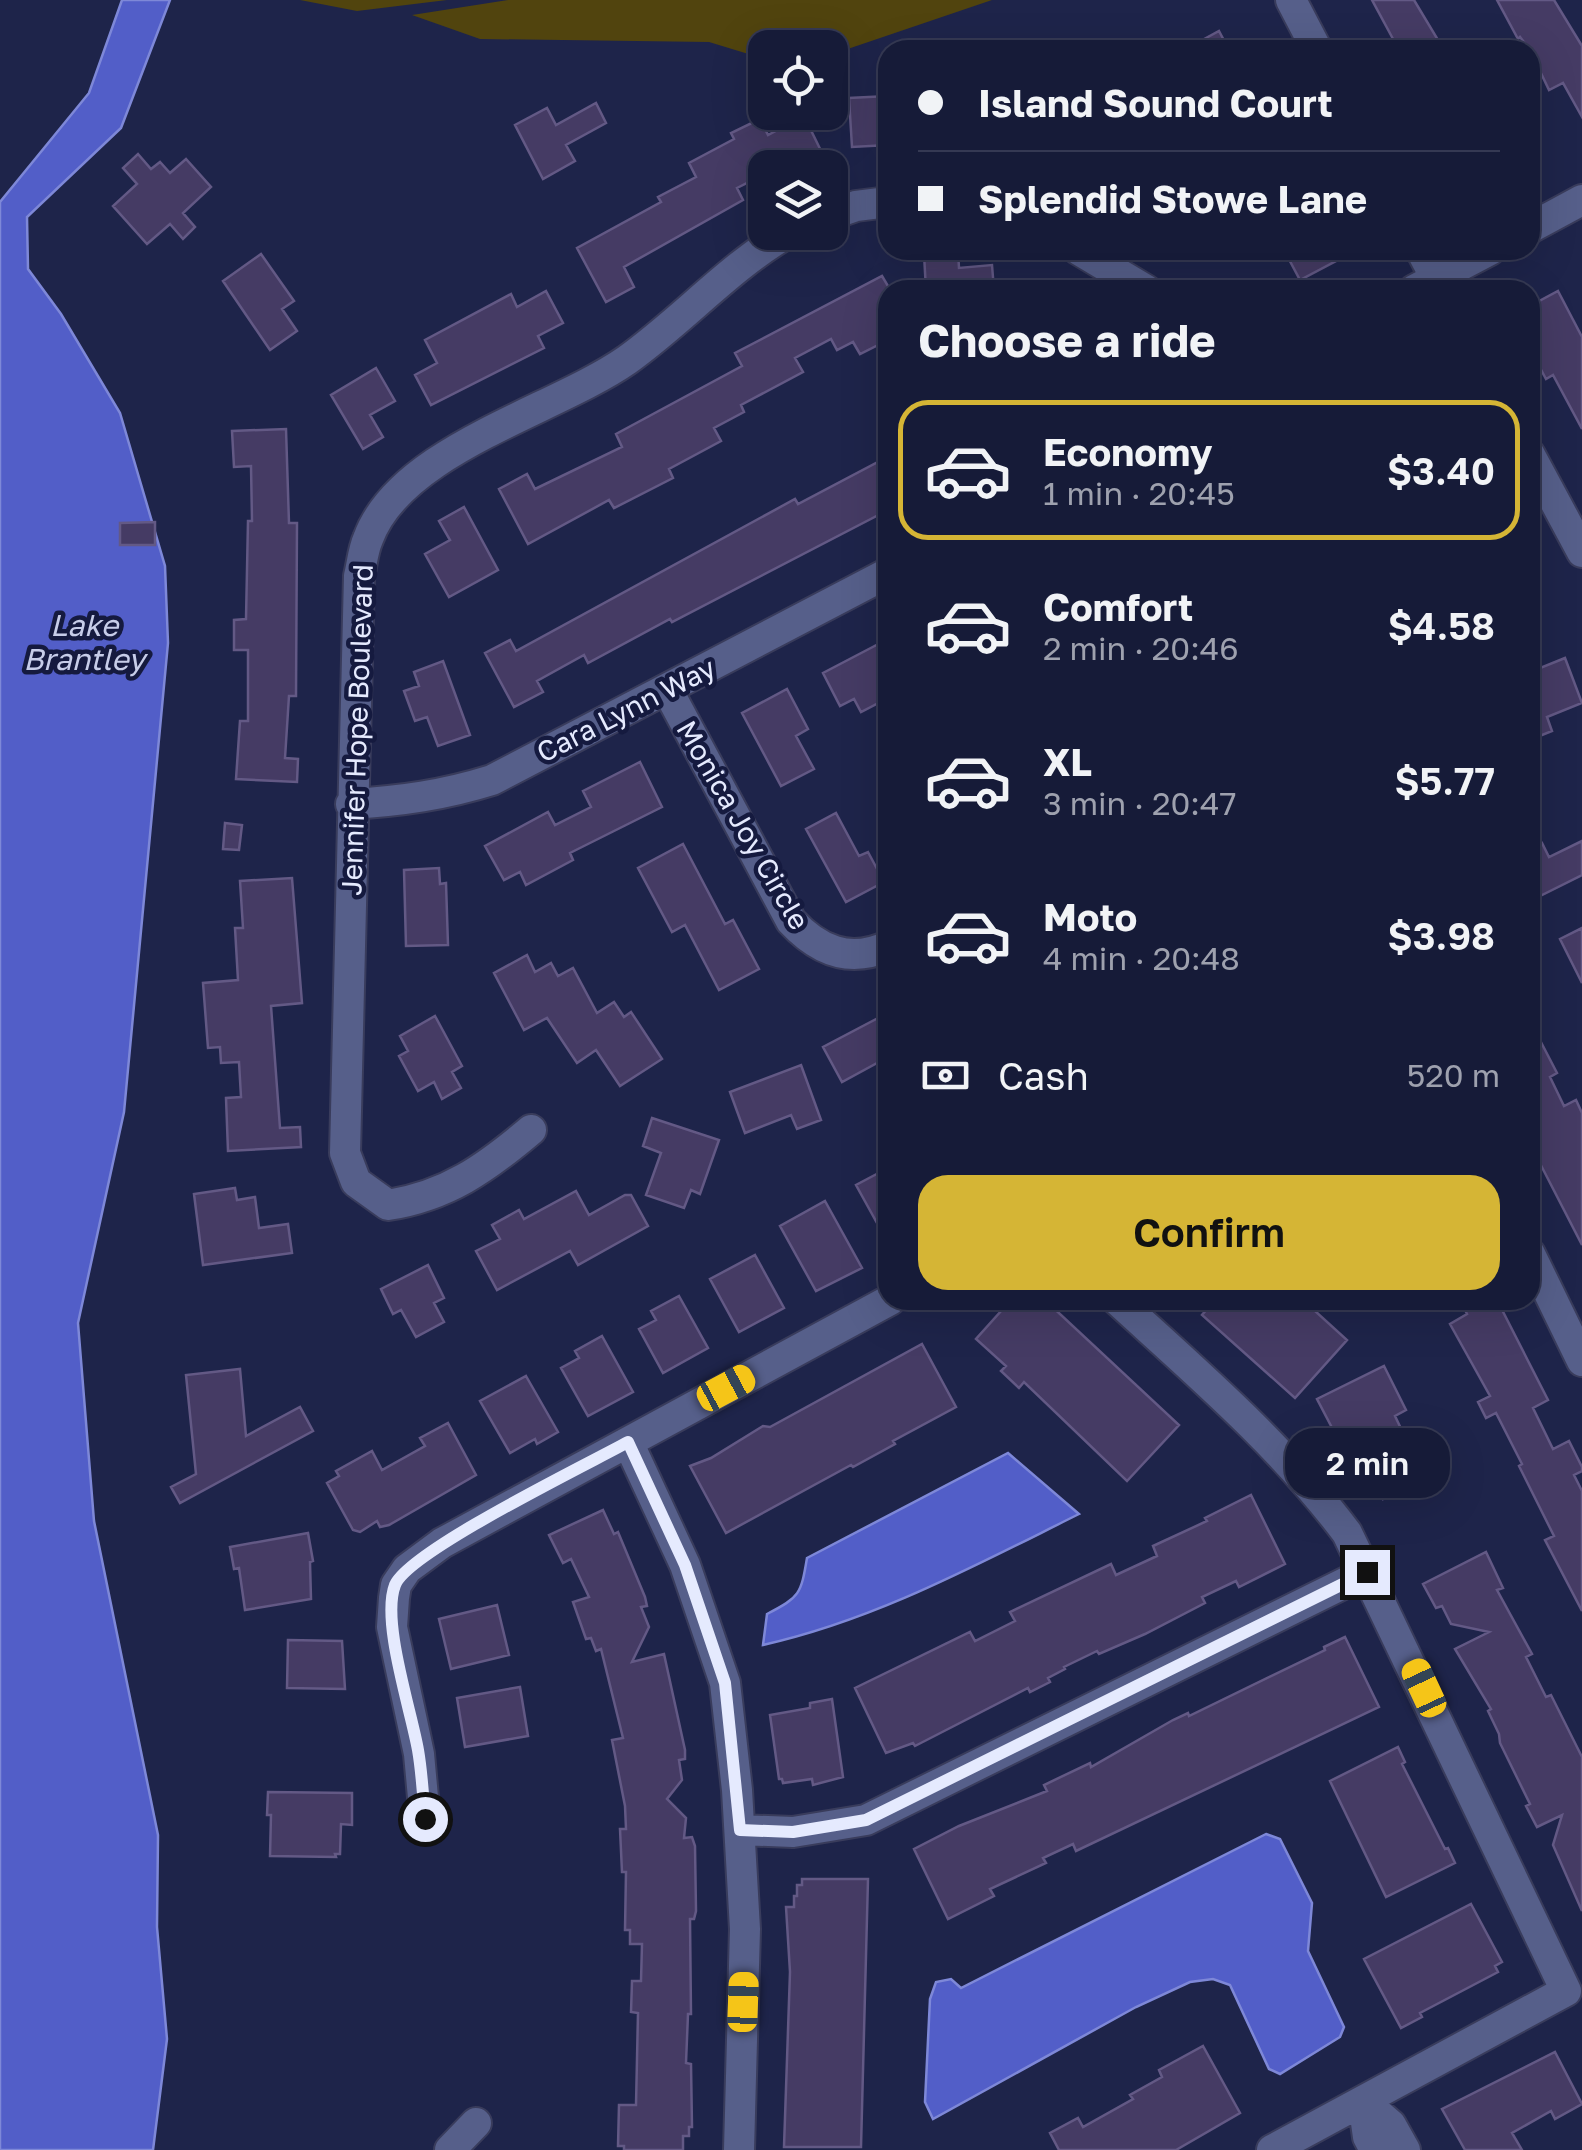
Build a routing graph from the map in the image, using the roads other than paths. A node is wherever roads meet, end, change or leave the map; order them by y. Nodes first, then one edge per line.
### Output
1 (1290, 0) edge
2 (1312, 40) edge
3 (1582, 200) edge
4 (878, 203) edge
5 (848, 209) edge
6 (1540, 223) edge
7 (759, 250) edge
8 (1096, 260) edge
9 (1474, 260) edge
10 (1130, 280) edge
11 (1441, 280) edge
12 (1540, 473) edge
13 (1582, 552) edge
14 (878, 578) edge
15 (667, 689) junction
16 (352, 804) junction
17 (878, 949) edge
18 (531, 1130) dead end
19 (1540, 1275) edge
20 (878, 1307) edge
21 (1128, 1310) edge
22 (1582, 1361) edge
23 (628, 1442) junction
24 (1367, 1572) junction
25 (425, 1819) dead end
26 (740, 1830) junction
27 (1362, 2101) junction
28 (476, 2123) dead end
29 (450, 2150) edge
30 (739, 2150) edge
31 (1272, 2150) edge
32 (1375, 2150) edge
33 (1405, 2150) edge

1 - 2 street
3 - 6 street
4 - 5 street
7 - 16 street, Jennifer Hope Boulevard
8 - 10 street
9 - 11 street
12 - 13 street
14 - 15 street, Cara Lynn Way
15 - 16 street, Cara Lynn Way
15 - 17 street, Monica Joy Circle
16 - 18 street, Jennifer Hope Boulevard
19 - 22 street
20 - 23 street
21 - 24 street
23 - 25 street
23 - 26 street
24 - 26 street
24 - 27 street
26 - 30 street
27 - 31 street
27 - 32 street
27 - 33 street
28 - 29 street

